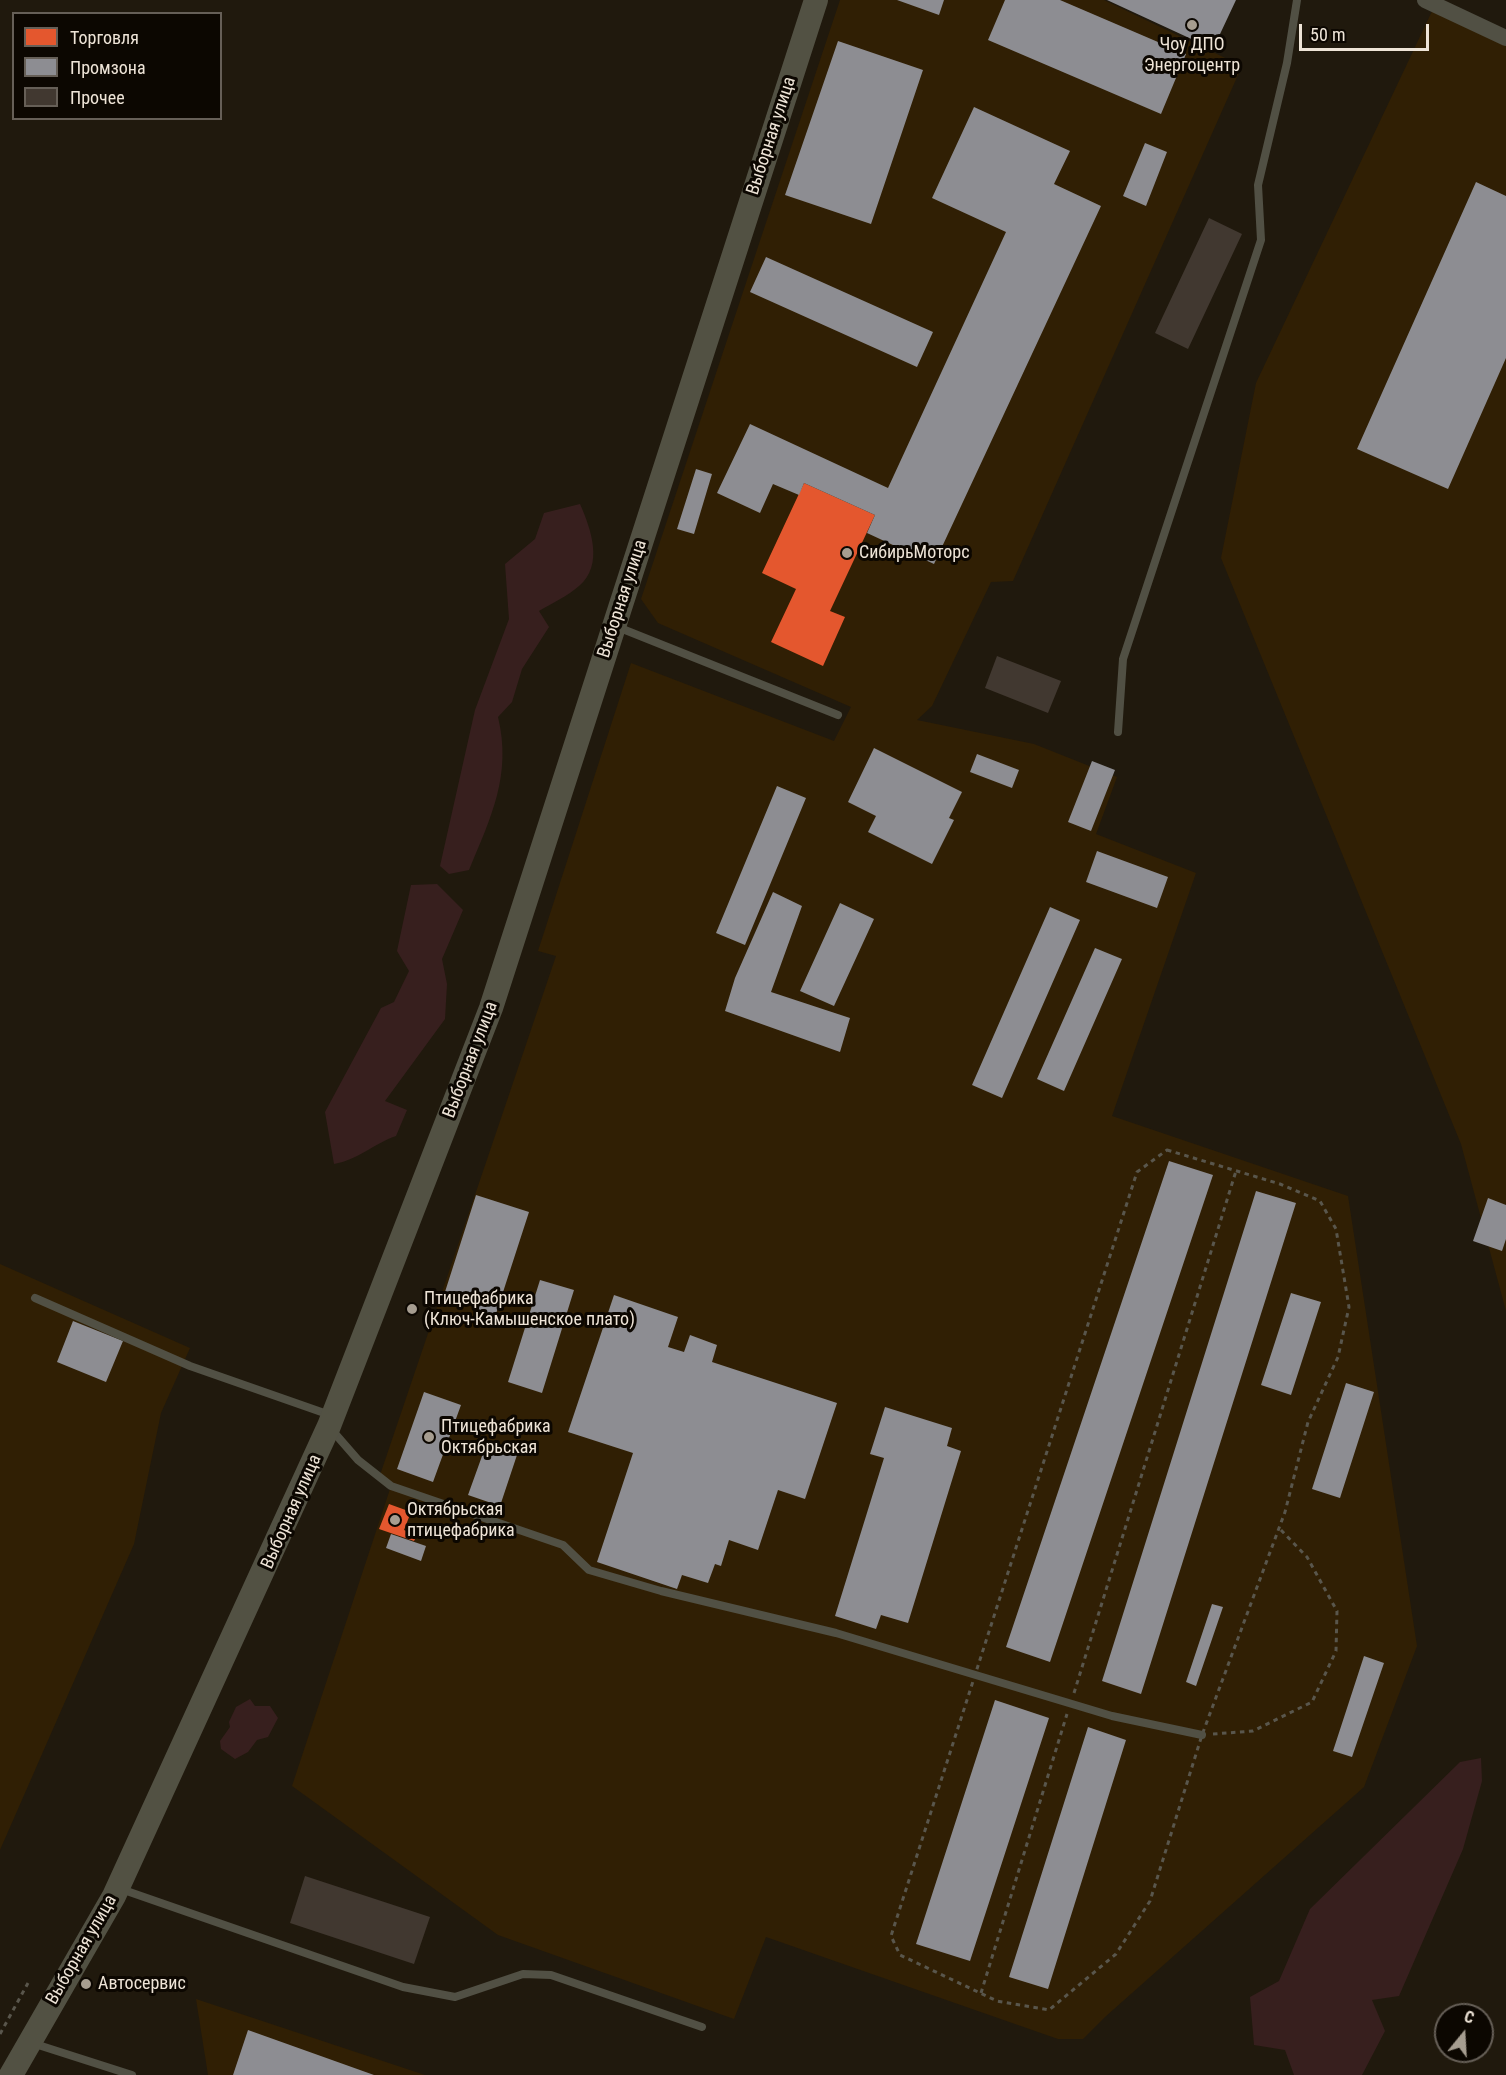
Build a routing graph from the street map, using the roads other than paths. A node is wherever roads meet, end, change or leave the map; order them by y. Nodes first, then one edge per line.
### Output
1 (816, 0) edge
2 (1296, 0) edge
3 (1425, 0) edge
4 (1506, 38) edge
5 (615, 626) junction
6 (838, 715) dead end
7 (1118, 732) dead end
8 (34, 1298) dead end
9 (331, 1421) junction
10 (1202, 1735) road end
11 (118, 1888) junction
12 (702, 2027) dead end
13 (29, 2042) junction
14 (11, 2075) edge
15 (132, 2075) edge

1 - 5 main road, Выборная улица
2 - 7 lane
3 - 4 street
5 - 6 lane
5 - 9 main road, Выборная улица
8 - 9 lane
9 - 10 lane
9 - 11 main road, Выборная улица
11 - 12 lane
11 - 13 main road, Выборная улица
13 - 14 main road, Выборная улица
13 - 15 lane

